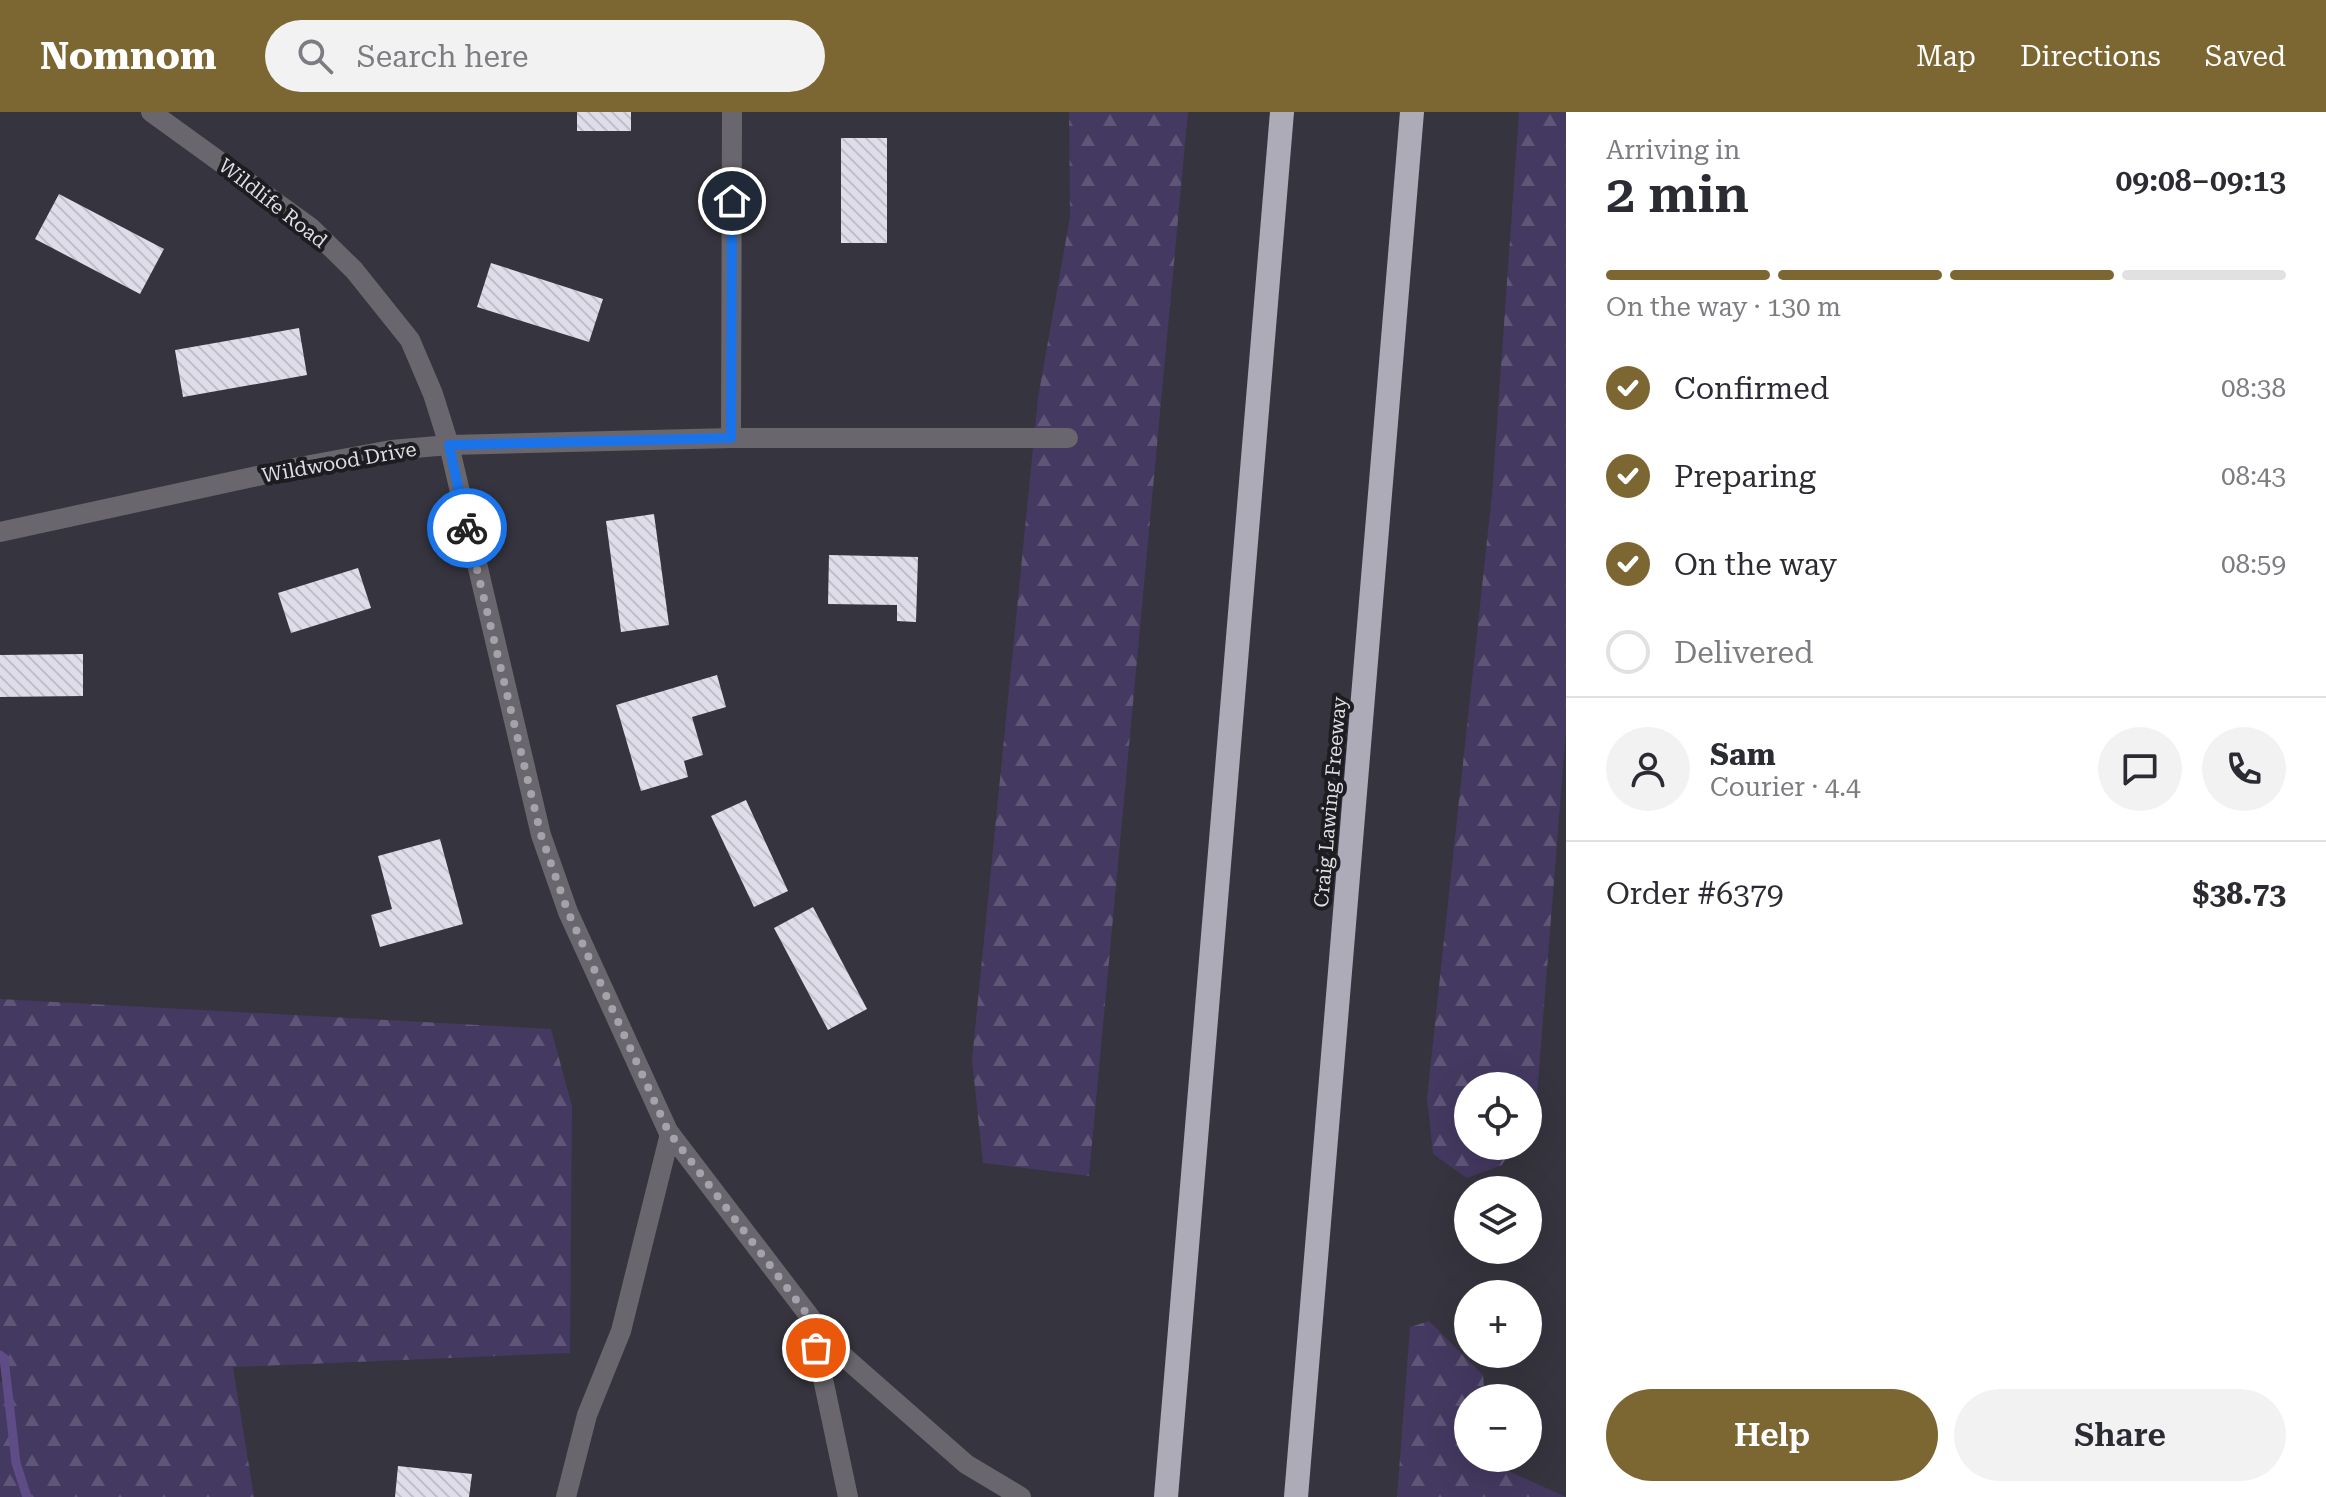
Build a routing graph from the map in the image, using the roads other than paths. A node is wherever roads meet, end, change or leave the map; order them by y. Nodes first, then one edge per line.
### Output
1 (151, 112) edge
2 (732, 112) edge
3 (1282, 112) edge
4 (1412, 112) edge
5 (731, 438) junction
6 (1068, 438) dead end
7 (449, 445) junction
8 (0, 532) edge
9 (670, 1134) junction
10 (810, 1318) junction
11 (566, 1497) edge
12 (848, 1497) edge
13 (1021, 1497) edge
14 (1166, 1497) edge
15 (1296, 1497) edge

1 - 7 street, Wildlife Road
2 - 5 street
3 - 14 highway
4 - 15 highway, Craig Lawing Freeway
5 - 6 street, Wildwood Drive
5 - 7 street, Wildwood Drive
7 - 8 street, Wildwood Drive
7 - 9 street, Wildlife Road
9 - 10 street, Wildlife Road
9 - 11 street
10 - 12 street
10 - 13 street, Wildlife Road

